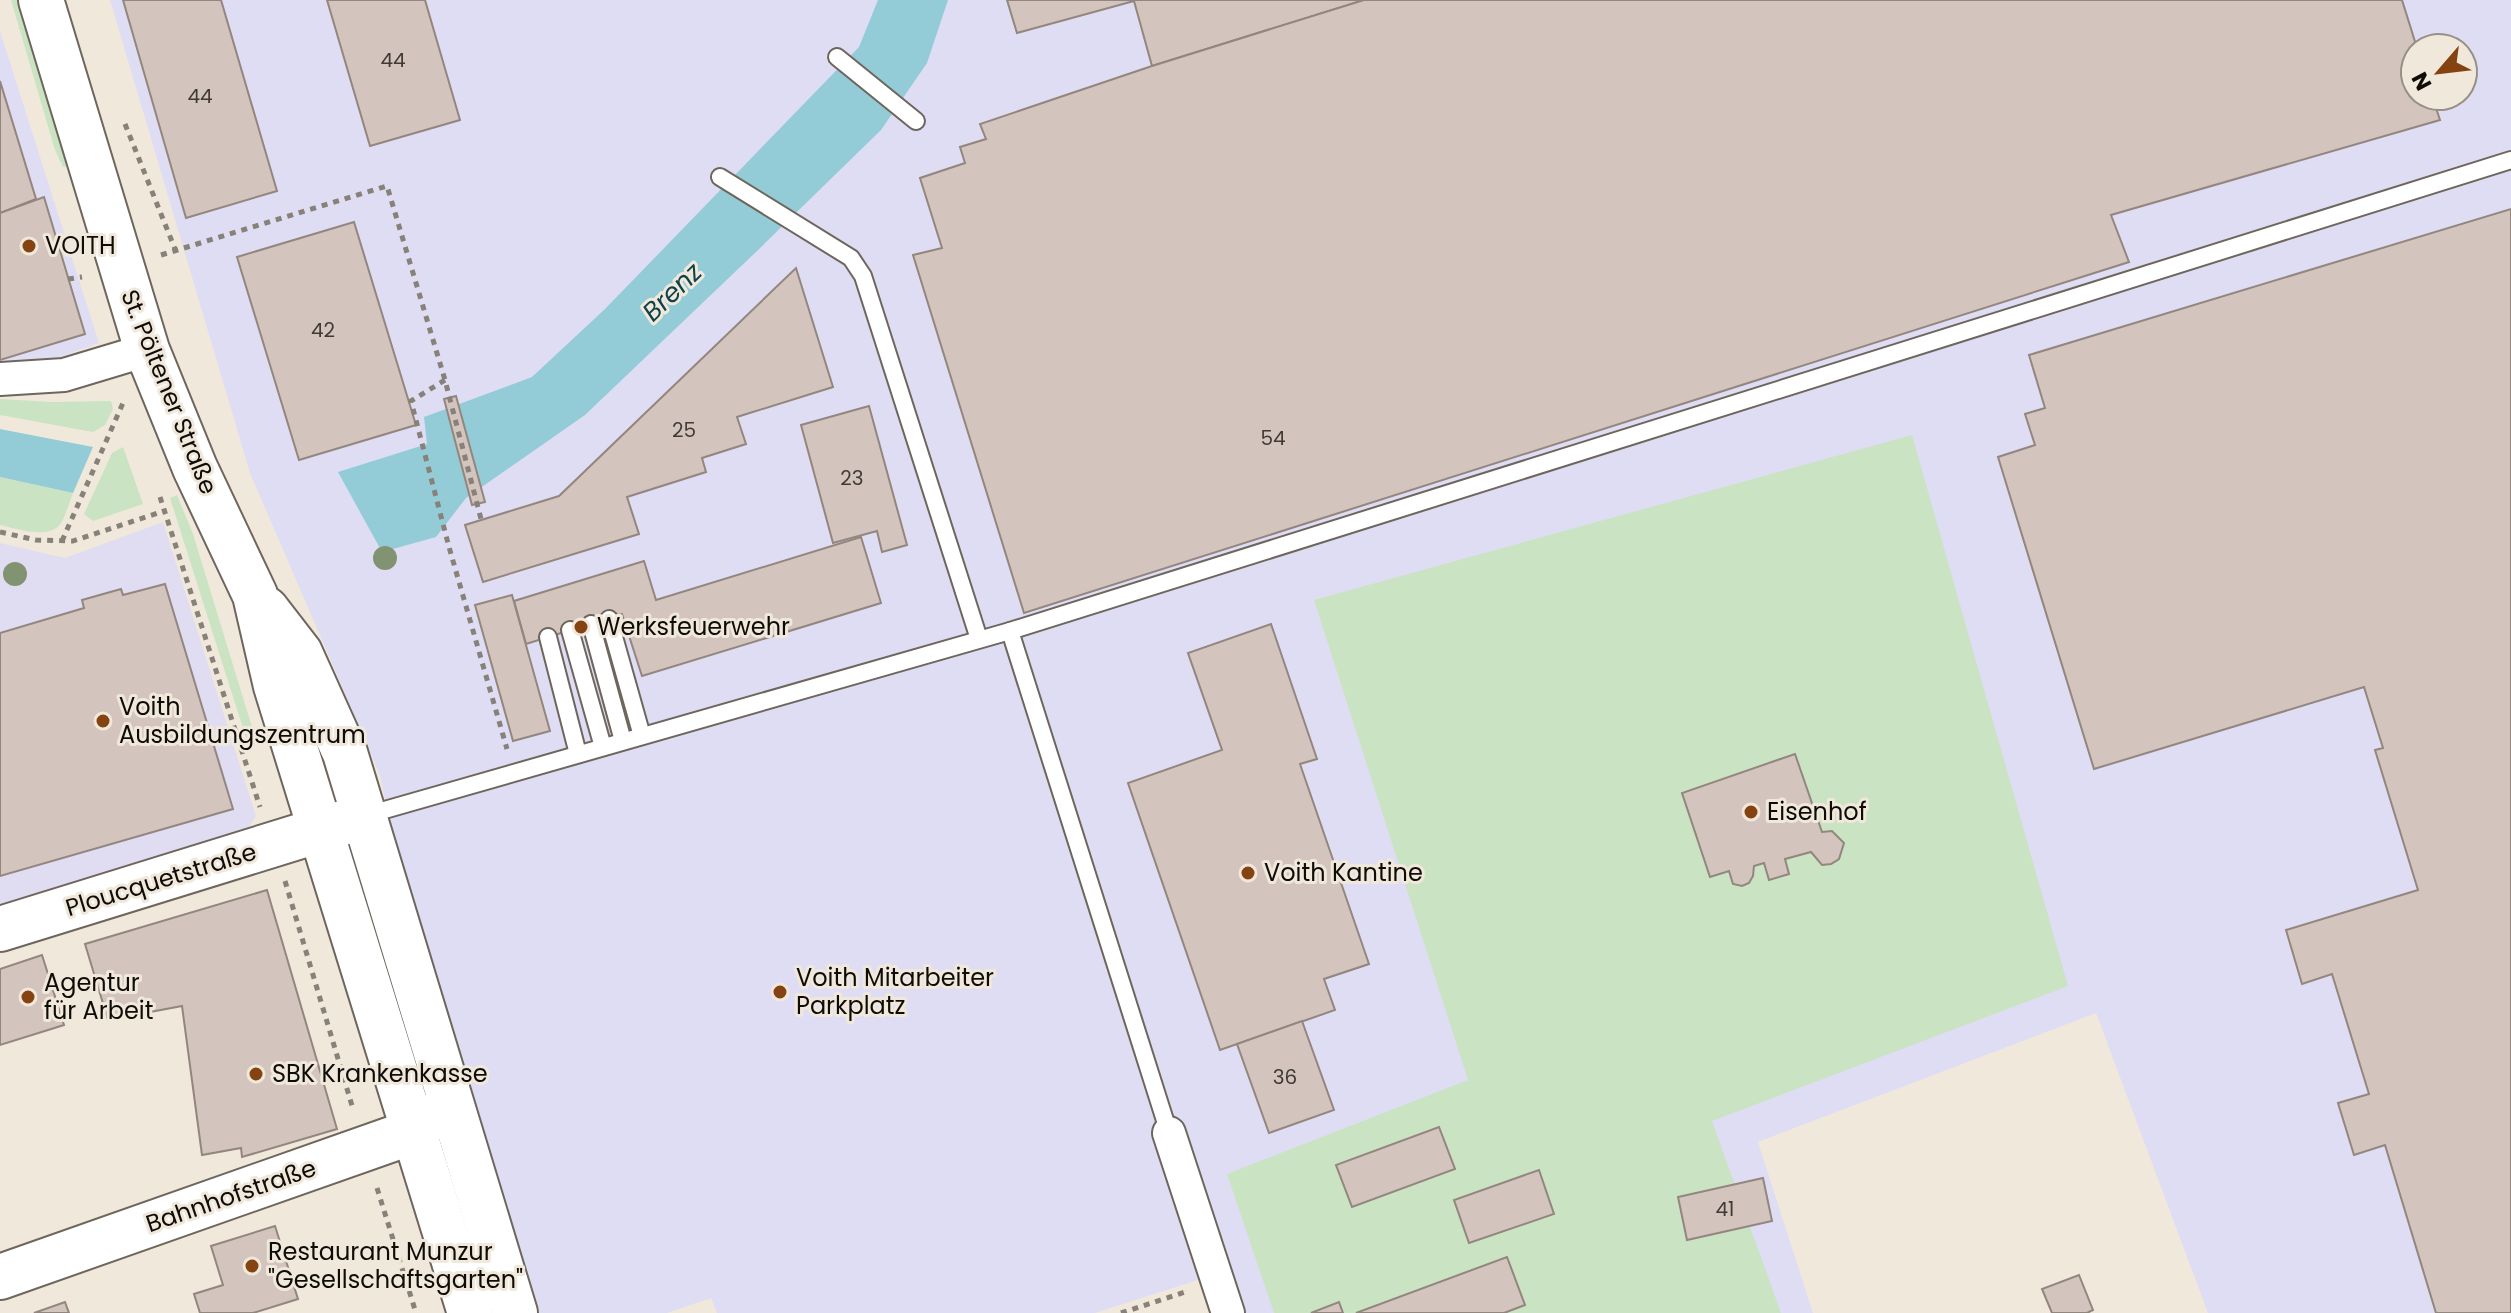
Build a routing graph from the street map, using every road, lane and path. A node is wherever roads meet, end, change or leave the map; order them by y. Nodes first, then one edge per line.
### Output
1 (41, 0) edge
2 (837, 57) dead end
3 (916, 121) dead end
4 (2511, 160) edge
5 (720, 177) dead end
6 (121, 270) junction
7 (147, 350) junction
8 (0, 379) edge
9 (445, 380) junction
10 (126, 397) dead end
11 (481, 519) dead end
12 (0, 532) edge
13 (62, 541) junction
14 (255, 595) junction
15 (609, 619) dead end
16 (591, 624) dead end
17 (570, 630) dead end
18 (1010, 631) junction
19 (548, 637) dead end
20 (979, 639) junction
21 (642, 736) junction
22 (623, 741) junction
23 (603, 747) junction
24 (578, 754) junction
25 (514, 773) junction
26 (365, 815) junction
27 (323, 830) junction
28 (274, 845) junction
29 (0, 929) edge
30 (450, 1097) junction
31 (412, 1132) junction
32 (1169, 1133) joint
33 (365, 1148) junction
34 (0, 1277) edge
35 (1217, 1281) junction
36 (416, 1313) edge
37 (470, 1313) edge
38 (515, 1313) edge
39 (1121, 1313) edge
40 (1228, 1313) edge

1 - 6 main road, St. Pöltener Straße
2 - 3 lane
4 - 18 lane
5 - 20 lane
6 - 7 main road, St. Pöltener Straße
6 - 9 path
7 - 8 street
7 - 14 main road, St. Pöltener Straße
9 - 11 path
9 - 25 path
10 - 13 path
12 - 13 path
13 - 28 path
14 - 26 main road, St. Pöltener Straße
14 - 27 main road, St. Pöltener Straße
15 - 21 lane
16 - 22 lane
17 - 23 lane
18 - 20 lane
18 - 32 lane
19 - 24 lane
20 - 21 lane
21 - 22 lane
22 - 23 lane
23 - 24 lane
24 - 25 lane
25 - 26 lane
26 - 27 main road
26 - 30 main road, St. Pöltener Straße
27 - 28 main road, Ploucquetstraße
27 - 31 main road, St. Pöltener Straße
28 - 29 main road, Ploucquetstraße
28 - 33 path
30 - 31 main road, Bahnhofstraße
30 - 38 main road, St. Pöltener Straße
31 - 33 main road, Bahnhofstraße
31 - 37 main road, St. Pöltener Straße
32 - 35 street
33 - 34 main road, Bahnhofstraße
33 - 36 path
35 - 39 path
35 - 40 street

